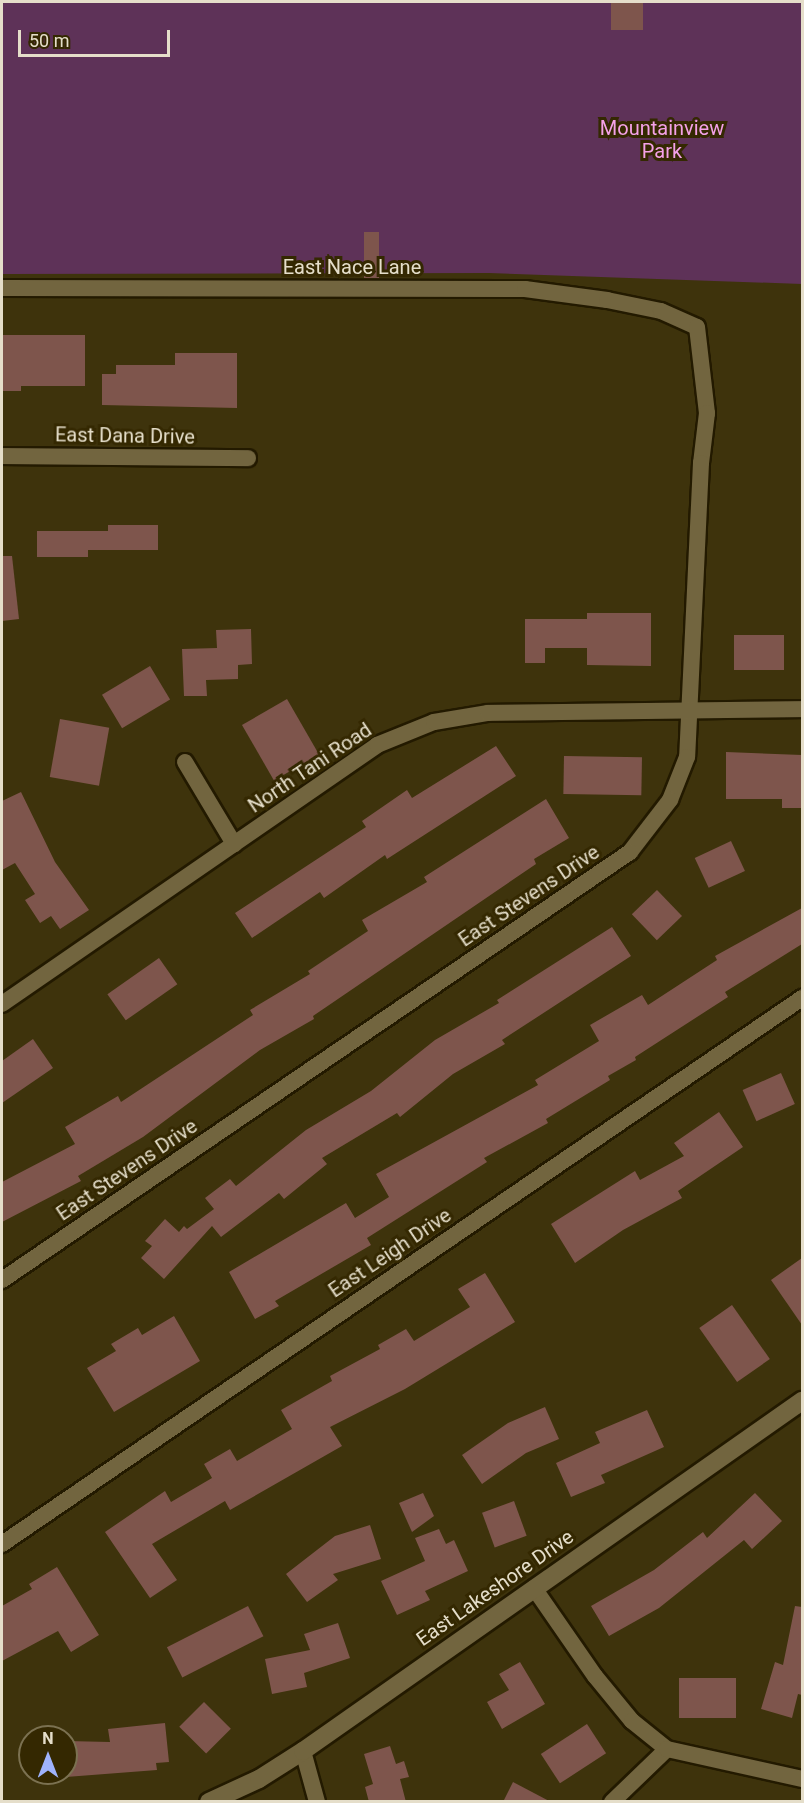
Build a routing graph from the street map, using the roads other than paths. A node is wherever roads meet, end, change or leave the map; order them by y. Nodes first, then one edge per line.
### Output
1 (2, 288) edge
2 (697, 327) joint
3 (2, 456) edge
4 (248, 458) dead end
5 (690, 709) junction
6 (802, 709) edge
7 (185, 762) dead end
8 (234, 844) junction
9 (3, 998) edge
10 (802, 998) edge
11 (2, 1280) edge
12 (802, 1401) edge
13 (2, 1544) edge
14 (534, 1588) junction
15 (667, 1749) junction
16 (303, 1751) junction
17 (802, 1779) edge
18 (209, 1802) edge
19 (317, 1802) edge
20 (612, 1802) edge

1 - 2 street, East Nace Lane
2 - 5 street, East Stevens Drive
3 - 4 street, East Dana Drive
5 - 6 street
5 - 8 street, North Tani Road
5 - 11 street, East Stevens Drive
7 - 8 street
8 - 9 street, North Tani Road
10 - 13 street, East Leigh Drive
12 - 14 main road, East Lakeshore Drive
14 - 15 street
14 - 16 main road, East Lakeshore Drive
15 - 17 street
15 - 20 street
16 - 18 main road, East Lakeshore Drive
16 - 19 street

